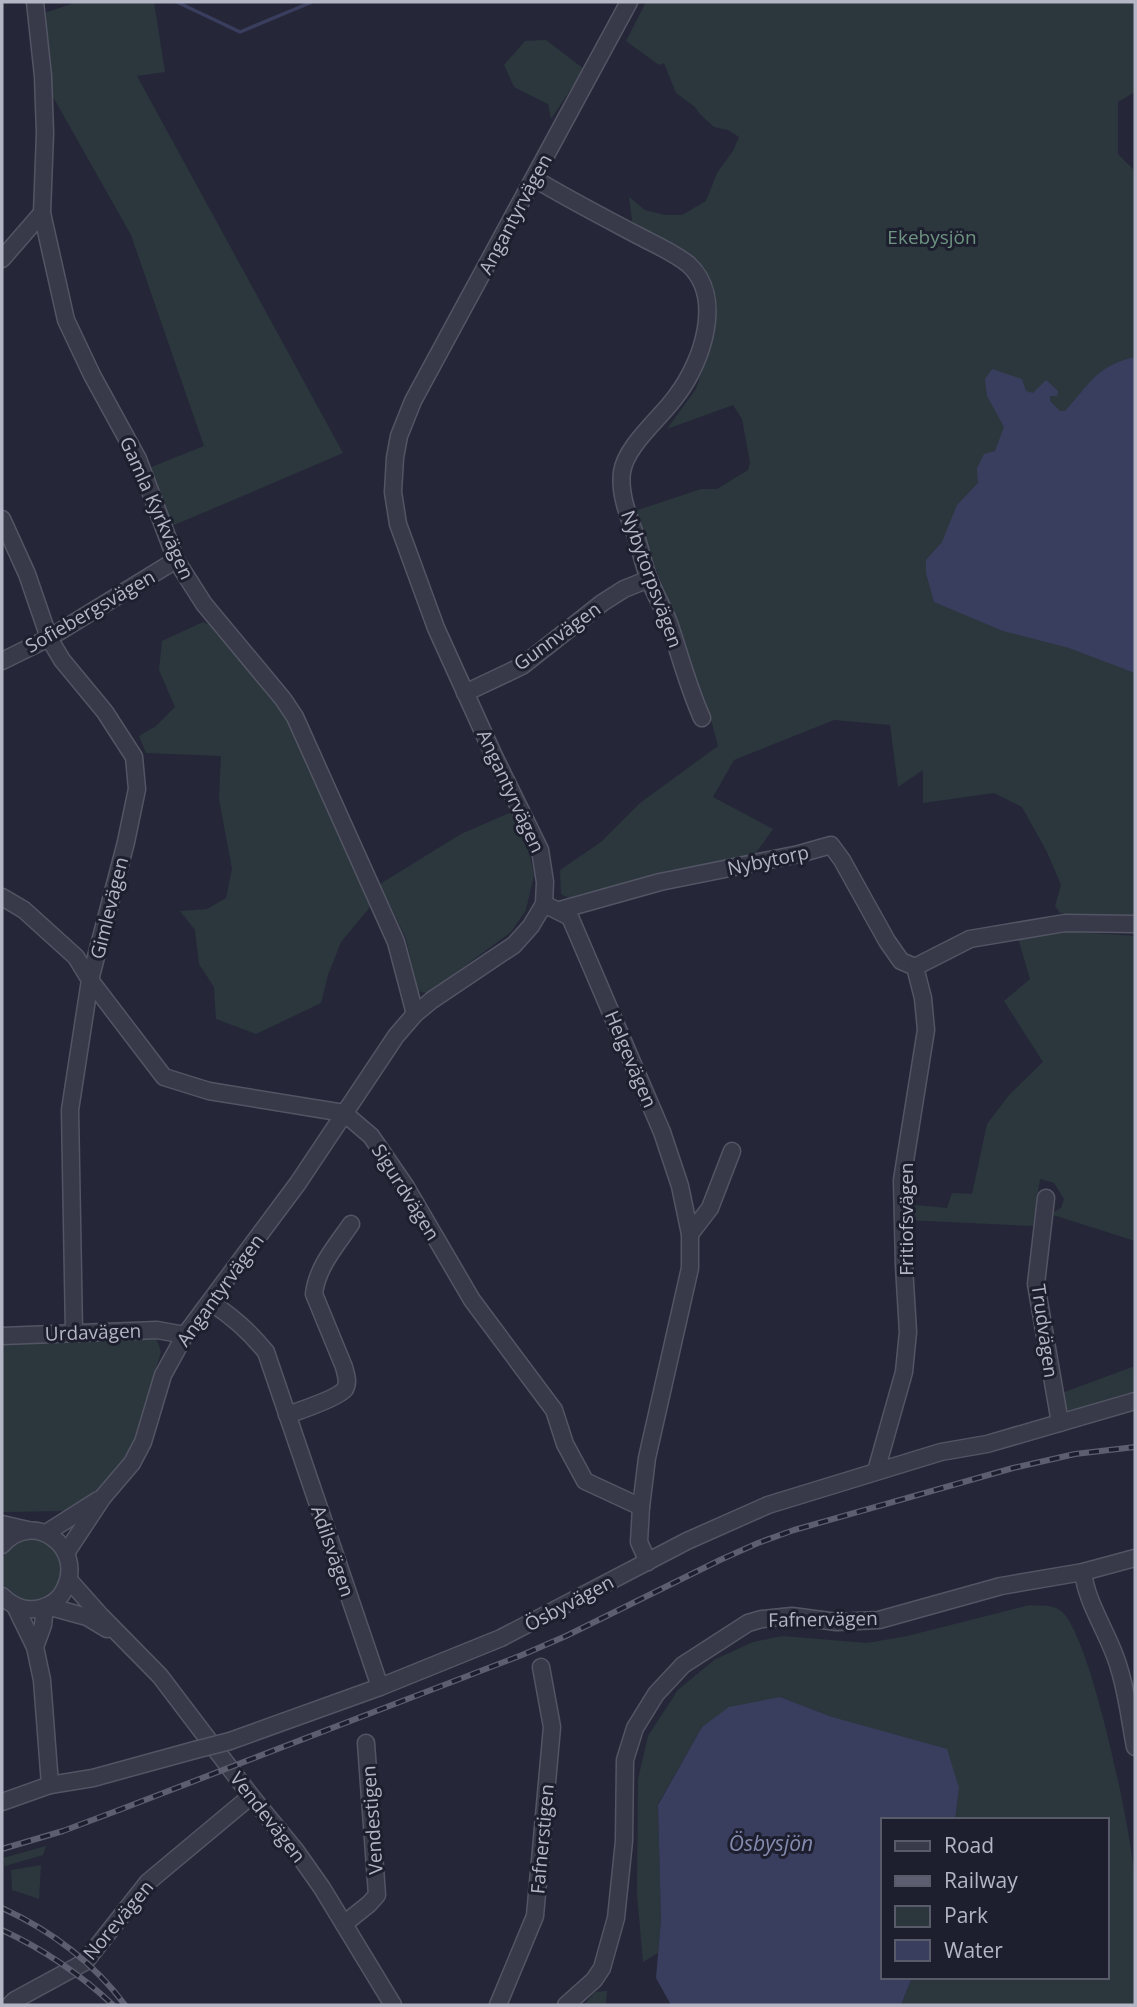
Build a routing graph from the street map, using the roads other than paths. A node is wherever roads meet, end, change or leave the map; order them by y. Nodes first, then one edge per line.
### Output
1 (35, 2) edge
2 (629, 2) edge
3 (535, 179) junction
4 (42, 213) junction
5 (2, 259) edge
6 (2, 519) edge
7 (176, 560) junction
8 (649, 579) junction
9 (48, 638) junction
10 (2, 660) edge
11 (465, 693) junction
12 (702, 718) dead end
13 (2, 897) edge
14 (552, 907) junction
15 (1135, 924) edge
16 (915, 967) junction
17 (90, 980) junction
18 (415, 1014) junction
19 (344, 1113) junction
20 (732, 1151) dead end
21 (1046, 1198) dead end
22 (351, 1224) dead end
23 (690, 1234) junction
24 (210, 1302) junction
25 (74, 1332) junction
26 (185, 1335) junction
27 (2, 1336) edge
28 (1135, 1401) edge
29 (287, 1415) junction
30 (1060, 1423) junction
31 (876, 1471) junction
32 (103, 1497) junction
33 (641, 1507) junction
34 (2, 1524) edge
35 (38, 1532) junction
36 (2, 1545) edge
37 (66, 1553) junction
38 (1135, 1558) edge
39 (648, 1562) junction
40 (1083, 1572) junction
41 (69, 1580) junction
42 (8, 1601) edge
43 (46, 1606) junction
44 (127, 1641) junction
45 (35, 1647) junction
46 (541, 1667) dead end
47 (380, 1687) junction
48 (366, 1743) dead end
49 (1135, 1747) edge
50 (50, 1785) junction
51 (251, 1796) junction
52 (2, 1802) edge
53 (344, 1924) junction
54 (10, 2005) edge
55 (393, 2005) edge
56 (498, 2005) edge
57 (566, 2005) edge

1 - 4 street, Gamla Kyrkvägen
2 - 3 street, Angantyrvägen
3 - 8 street, Nybytorpsvägen
3 - 11 street, Angantyrvägen
4 - 5 street
4 - 7 street, Gamla Kyrkvägen
6 - 9 street, Gimlevägen
7 - 9 street, Sofiebergsvägen
7 - 18 street, Gamla Kyrkvägen
8 - 11 street, Gunnvägen
8 - 12 street, Nybytorpsvägen
9 - 10 street, Sofiebergsvägen
9 - 17 street, Gimlevägen
11 - 14 street, Angantyrvägen
13 - 17 street
14 - 16 street, Nybytorp
14 - 18 street, Angantyrvägen
14 - 23 street, Helgevägen
15 - 16 street
16 - 31 street, Fritiofsvägen
17 - 19 street
17 - 25 street, Gimlevägen
18 - 19 street, Angantyrvägen
19 - 24 street, Angantyrvägen
19 - 33 street, Sigurdvägen
20 - 23 street
21 - 30 street, Trudvägen
22 - 29 street
23 - 33 street, Helgevägen
24 - 26 street, Angantyrvägen
24 - 29 street, Adilsvägen
25 - 26 street, Urdavägen
25 - 27 street, Urdavägen
26 - 32 street, Angantyrvägen
28 - 30 street, Ösbyvägen
29 - 47 street, Adilsvägen
30 - 31 street, Ösbyvägen
31 - 39 street, Ösbyvägen
32 - 35 street, Angantyrvägen
32 - 37 street, Angantyrvägen
33 - 39 street, Helgevägen
34 - 35 street
35 - 36 street, Angantyrvägen
35 - 37 street
37 - 41 street
38 - 40 street, Fafnervägen
39 - 47 street, Ösbyvägen
40 - 49 street
40 - 57 street, Fafnervägen
41 - 43 street
41 - 44 street, Vendevägen
42 - 43 street, Vendevägen
42 - 45 street
43 - 44 street, Vendevägen
43 - 45 street
44 - 51 street, Vendevägen
45 - 50 street
46 - 56 street, Fafnerstigen
47 - 50 street, Ösbyvägen, bridge
48 - 53 street, Vendestigen
50 - 52 street, Ösbyvägen
51 - 53 street, Vendevägen
51 - 54 street, Norevägen
53 - 55 street, Vendevägen

